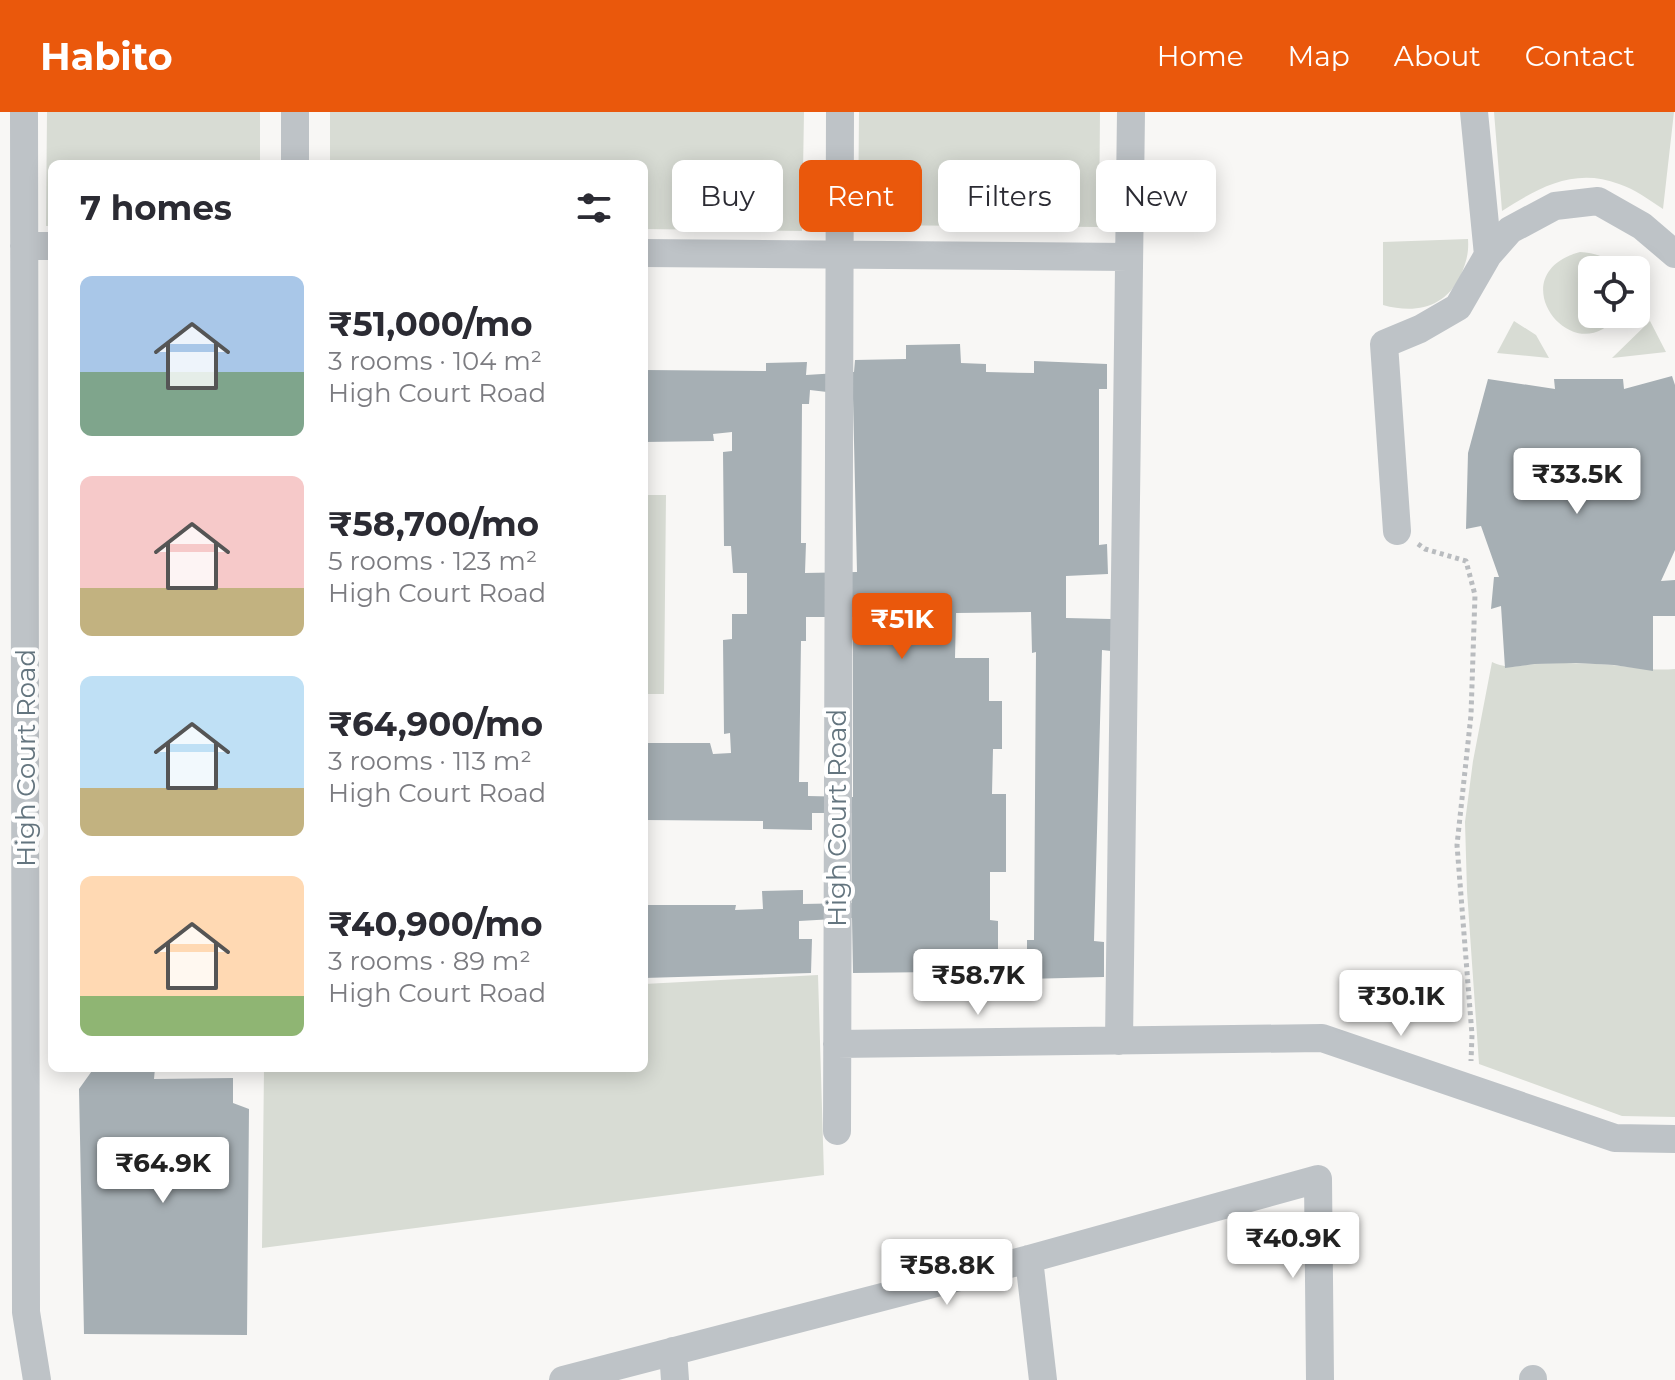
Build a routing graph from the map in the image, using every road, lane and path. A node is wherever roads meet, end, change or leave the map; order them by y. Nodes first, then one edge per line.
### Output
1 (24, 112) edge
2 (295, 112) edge
3 (840, 112) edge
4 (1131, 112) edge
5 (1474, 112) edge
6 (295, 160) edge
7 (38, 246) edge
8 (1674, 246) edge
9 (648, 253) edge
10 (839, 255) junction
11 (1488, 255) junction
12 (1129, 257) junction
13 (1397, 531) joint
14 (1119, 1041) junction
15 (837, 1044) junction
16 (1471, 1065) dead end
17 (837, 1131) dead end
18 (1675, 1139) edge
19 (1029, 1259) junction
20 (673, 1351) junction
21 (37, 1380) edge
22 (563, 1380) edge
23 (675, 1380) edge
24 (1043, 1380) edge
25 (1320, 1380) edge

1 - 7 street, High Court Road
2 - 6 street
3 - 10 street, High Court Road
4 - 12 street
5 - 11 street
7 - 21 street, High Court Road
8 - 11 street
9 - 10 street
10 - 12 street
10 - 15 street, High Court Road
11 - 13 street
12 - 14 street
13 - 16 path
14 - 15 street
14 - 18 street
15 - 17 street, High Court Road
19 - 20 street
19 - 24 street
19 - 25 street
20 - 22 street
20 - 23 street

